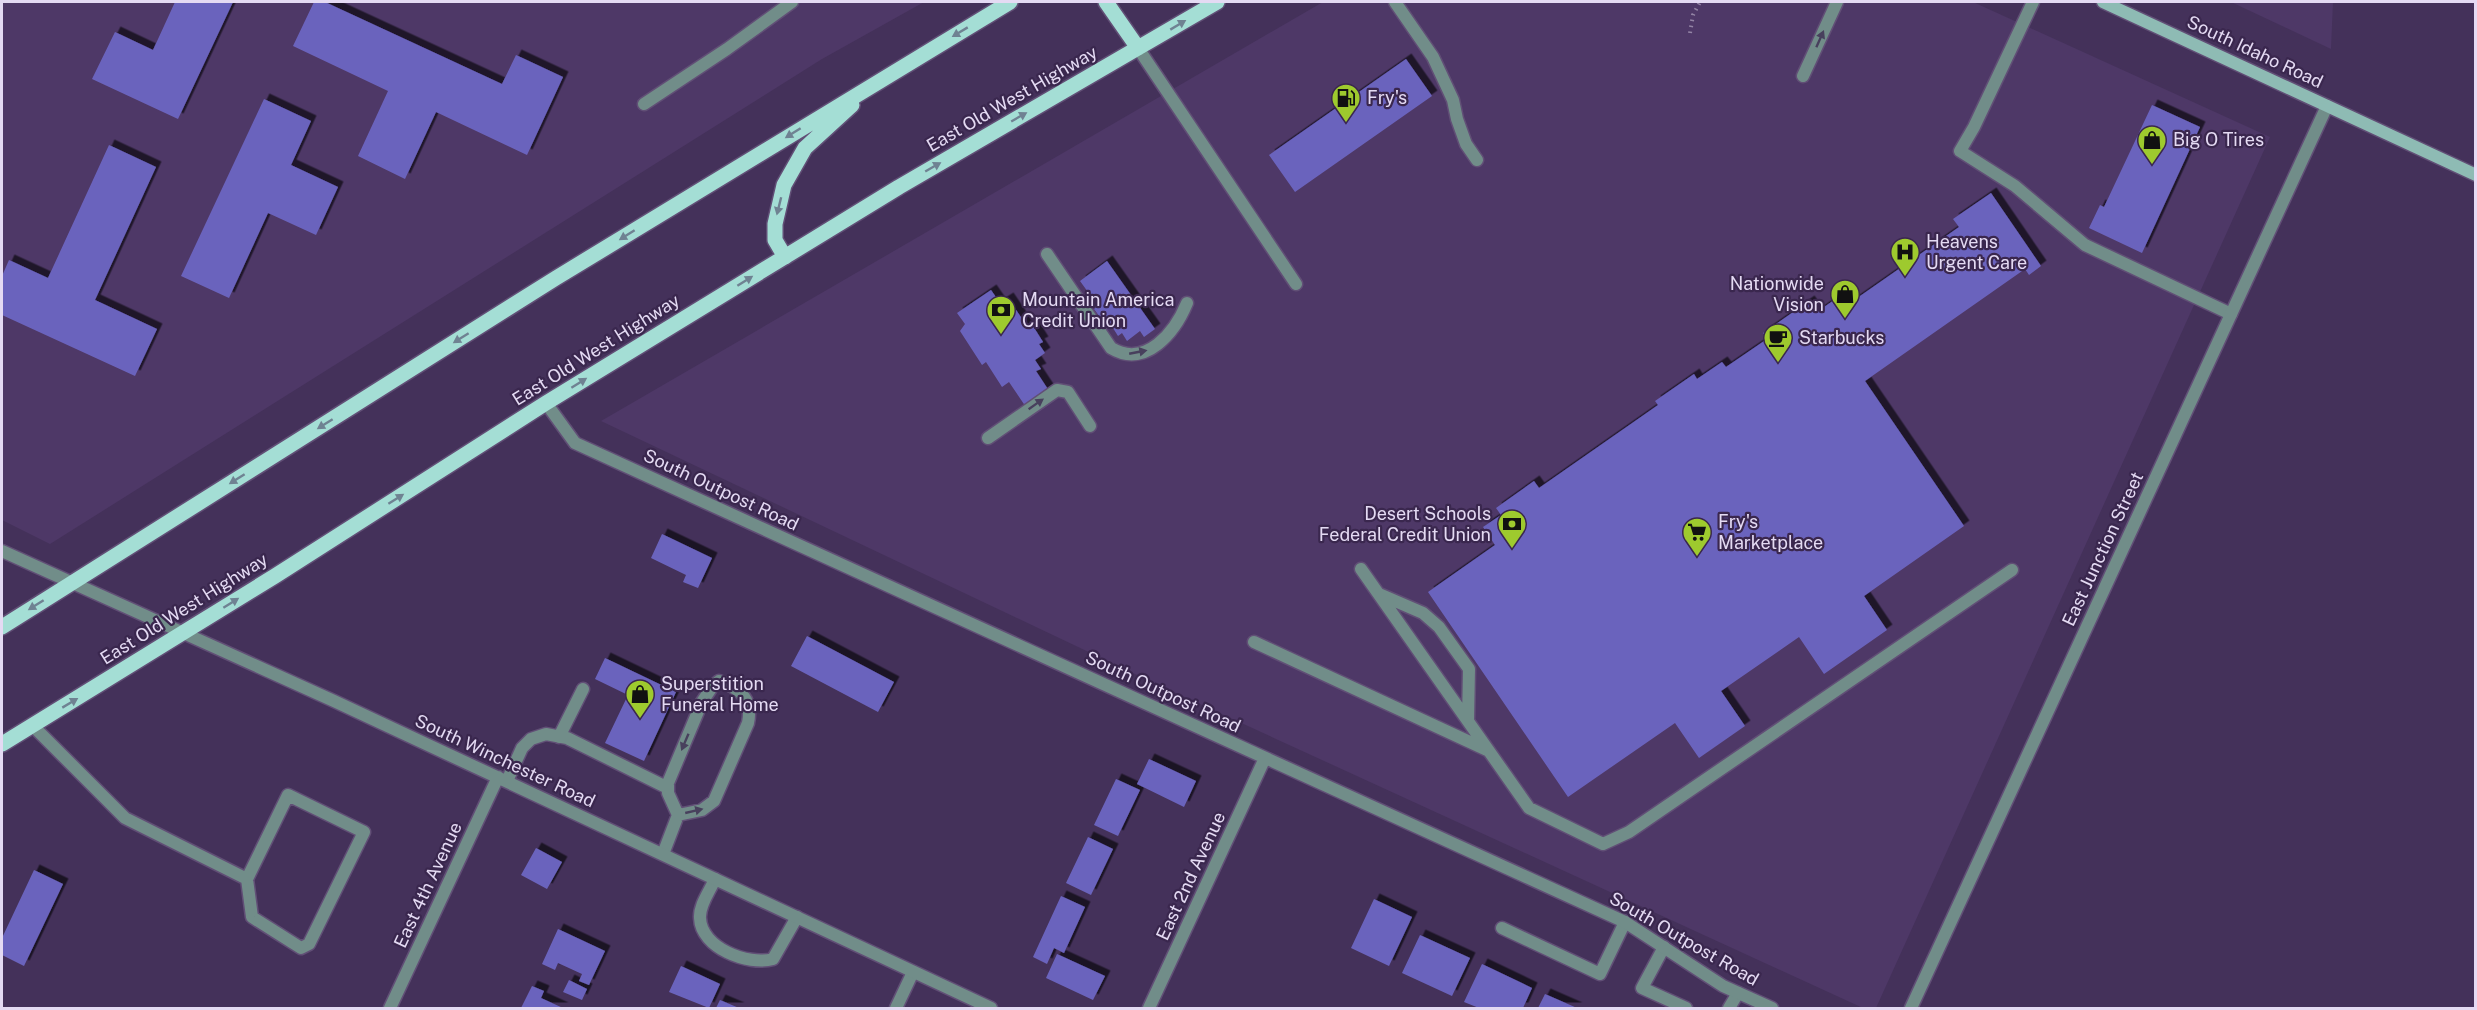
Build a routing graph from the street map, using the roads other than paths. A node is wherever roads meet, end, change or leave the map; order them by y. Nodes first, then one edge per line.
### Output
1 (792, 2) edge
2 (1010, 2) edge
3 (1106, 2) edge
4 (1217, 2) edge
5 (1395, 2) edge
6 (1837, 2) edge
7 (2033, 2) edge
8 (2103, 2) edge
9 (1138, 48) junction
10 (1803, 76) dead end
11 (878, 81) junction
12 (644, 104) dead end
13 (2327, 106) junction
14 (1477, 160) dead end
15 (2475, 175) edge
16 (1047, 254) dead end
17 (785, 257) junction
18 (1296, 284) dead end
19 (1188, 303) dead end
20 (2231, 314) junction
21 (546, 403) junction
22 (1090, 426) dead end
23 (988, 438) dead end
24 (2, 551) edge
25 (1361, 569) dead end
26 (2012, 570) dead end
27 (70, 584) junction
28 (1378, 594) junction
29 (2, 627) edge
30 (182, 634) junction
31 (1254, 642) dead end
32 (583, 689) dead end
33 (1468, 721) junction
34 (32, 725) junction
35 (560, 737) junction
36 (2, 744) edge
37 (1489, 751) junction
38 (1265, 758) junction
39 (502, 779) junction
40 (668, 788) junction
41 (678, 815) junction
42 (663, 855) junction
43 (247, 879) junction
44 (715, 879) junction
45 (796, 917) junction
46 (1625, 922) junction
47 (1502, 928) dead end
48 (1664, 947) junction
49 (913, 972) junction
50 (1738, 993) junction
51 (390, 1008) edge
52 (896, 1008) edge
53 (991, 1008) edge
54 (1149, 1008) edge
55 (1686, 1008) edge
56 (1730, 1008) edge
57 (1772, 1008) edge
58 (1911, 1008) edge

1 - 12 street
2 -> 11 main road
3 - 9 main road
9 -> 4 main road, East Old West Highway
5 - 14 street
10 -> 6 street
7 - 20 street
8 - 13 main road, South Idaho Road
17 -> 9 main road, East Old West Highway
9 - 18 street
11 -> 17 main road
11 -> 27 main road
13 - 15 main road, South Idaho Road
13 - 20 street, East Junction Street
16 -> 19 street
21 -> 17 main road, East Old West Highway
20 - 58 street, East Junction Street
30 -> 21 main road, East Old West Highway
21 - 38 street, South Outpost Road
23 -> 22 street
24 - 27 street, South Winchester Road
25 - 28 street
26 - 37 street
27 -> 29 main road
27 - 30 street, South Winchester Road
28 - 33 street
28 - 33 street
34 -> 30 main road, East Old West Highway
30 - 39 street, South Winchester Road
31 - 37 street
32 - 35 street
33 - 37 street
34 - 36 main road, East Old West Highway
34 - 43 street
35 - 39 street, East 4th Avenue
35 - 40 street
38 - 46 street, South Outpost Road
38 - 54 street, East 2nd Avenue
39 - 42 street, South Winchester Road
39 - 51 street, East 4th Avenue
40 - 41 street
41 -> 40 street
41 - 42 street
42 - 44 street, South Winchester Road
43 - 43 street
44 - 45 street, South Winchester Road
44 - 45 street
45 - 49 street, South Winchester Road
46 - 47 street
46 - 48 street, South Outpost Road
48 - 50 street, South Outpost Road
48 - 55 street
49 - 52 street
49 - 53 street, South Winchester Road
50 - 56 street
50 - 57 street, South Outpost Road

